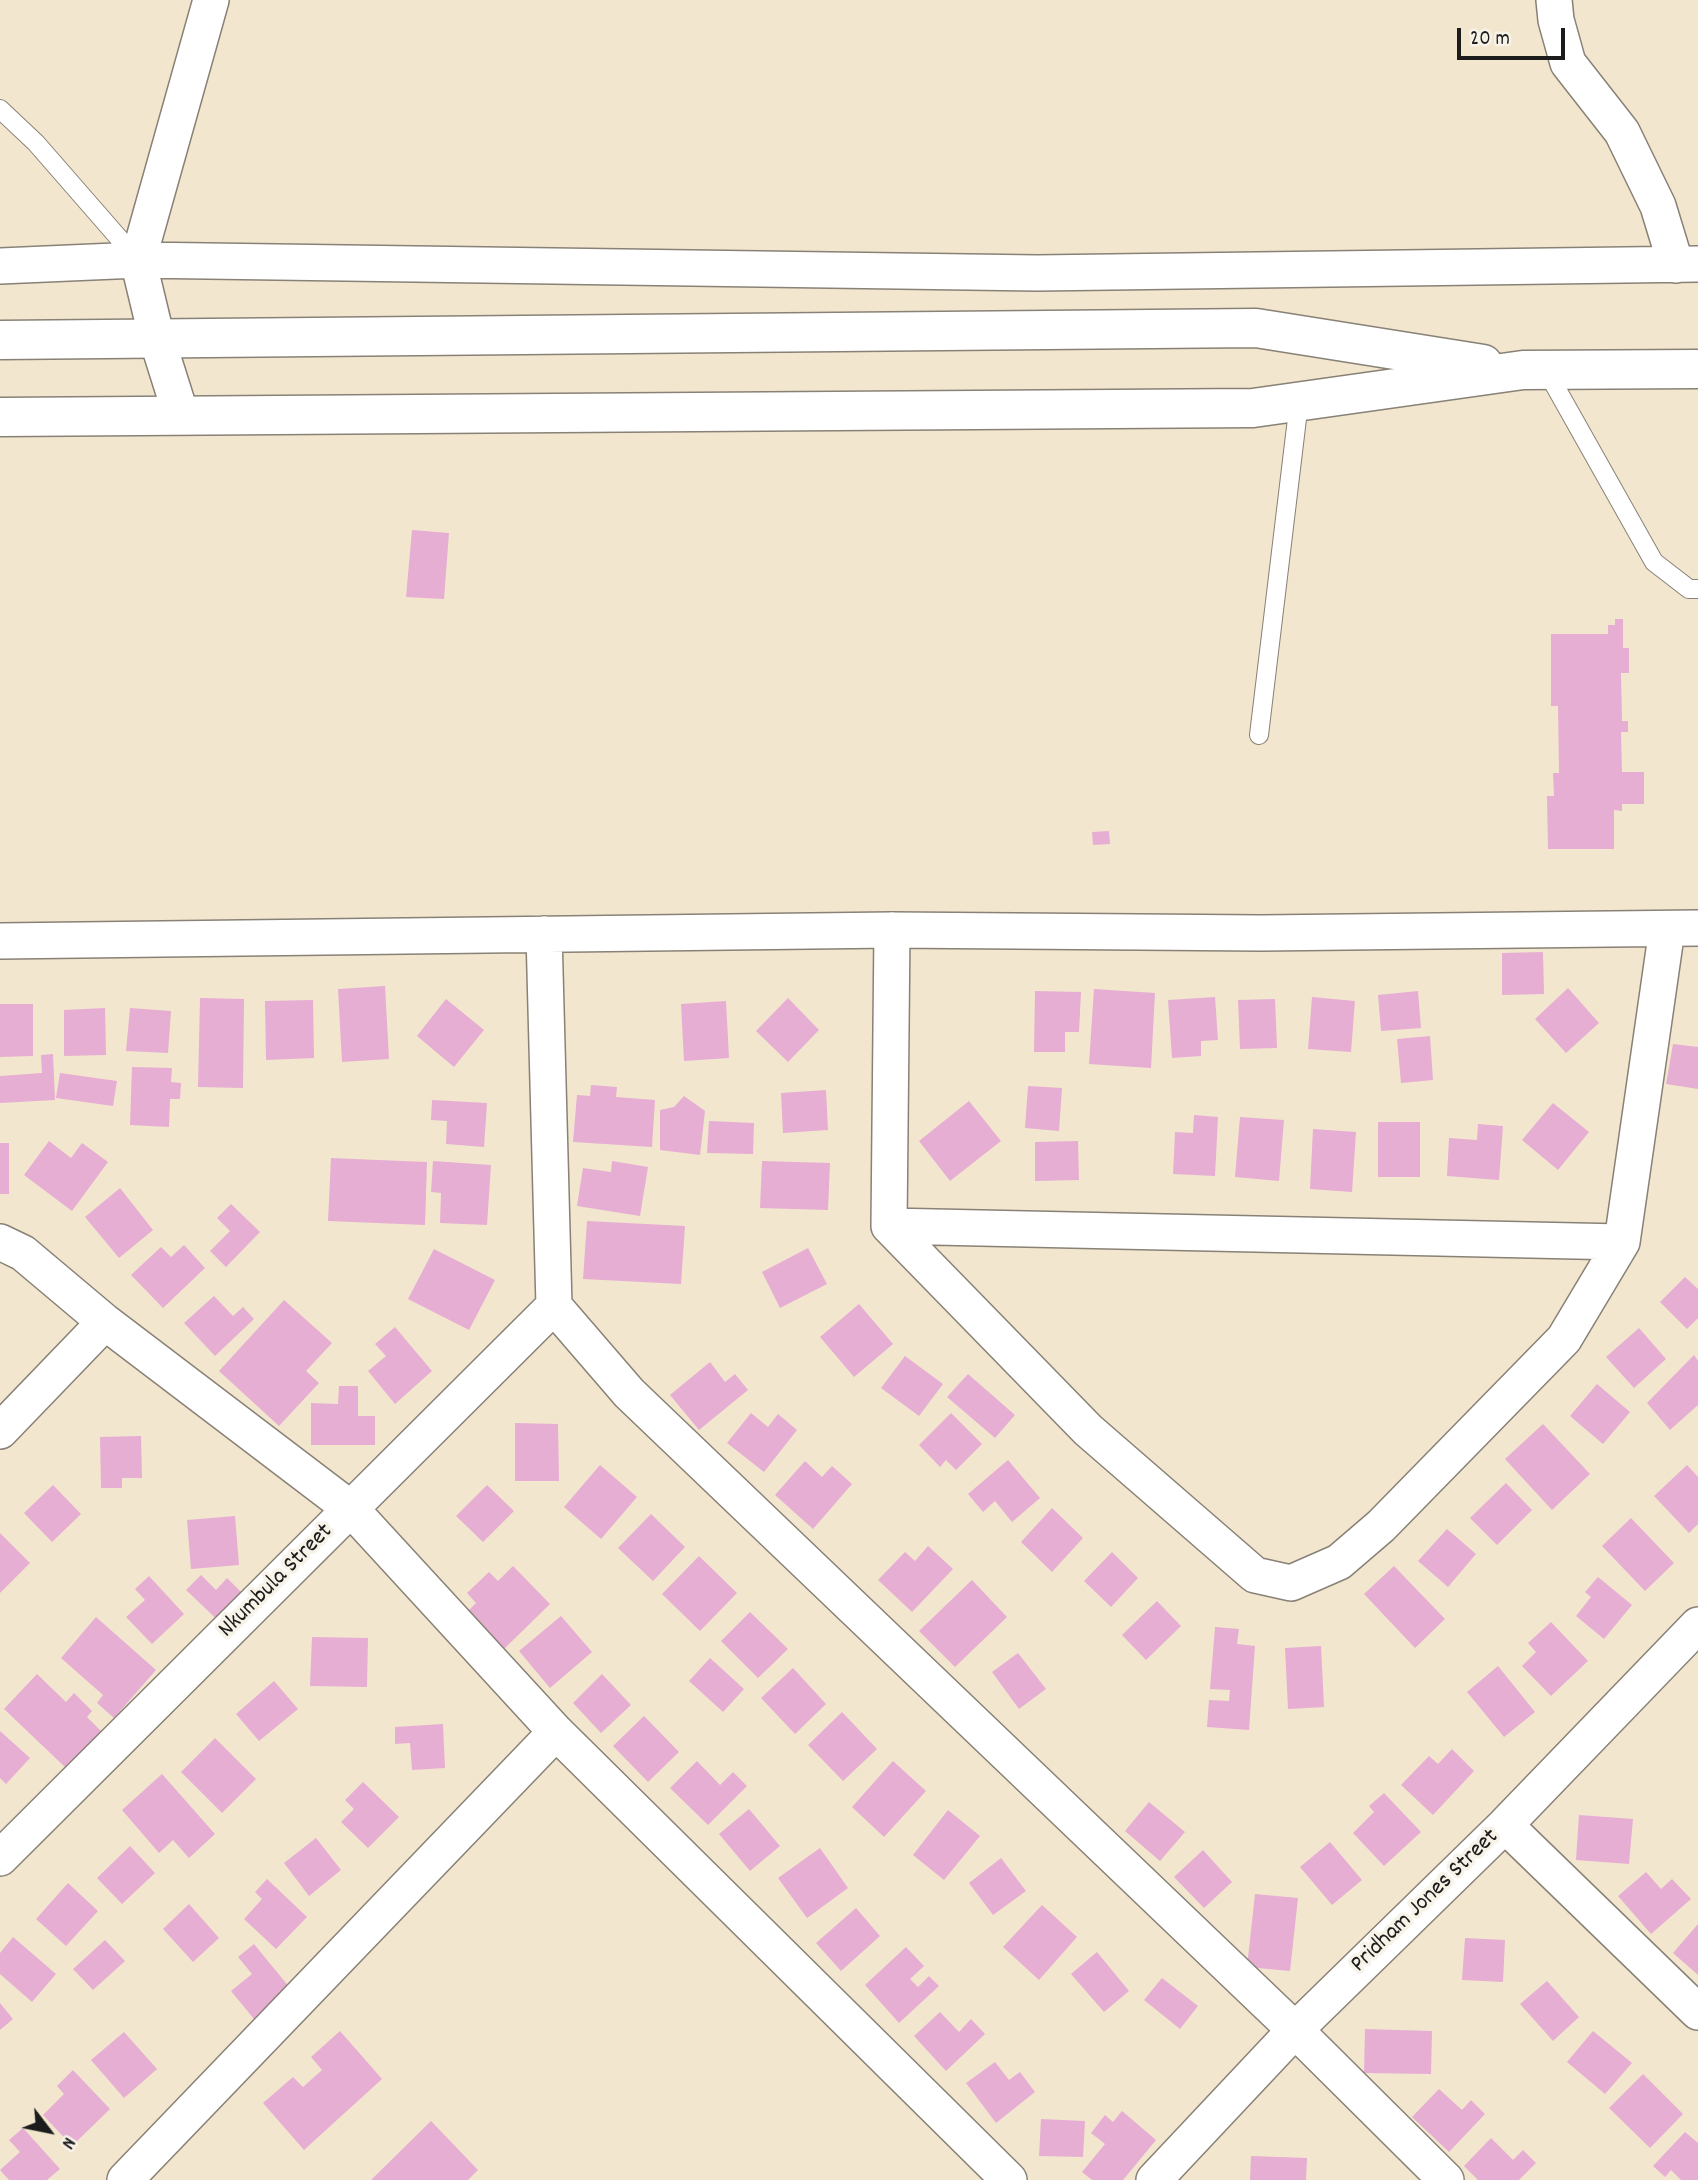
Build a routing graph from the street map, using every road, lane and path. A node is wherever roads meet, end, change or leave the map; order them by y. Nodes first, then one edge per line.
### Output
1 (211, 0) edge
2 (1554, 0) edge
3 (0, 109) edge
4 (138, 260) junction
5 (1687, 265) edge
6 (0, 266) edge
7 (157, 339) junction
8 (0, 340) edge
9 (1698, 369) edge
10 (1535, 370) junction
11 (1298, 402) junction
12 (181, 415) junction
13 (0, 417) edge
14 (1698, 589) edge
15 (1259, 735) dead end
16 (1683, 928) edge
17 (892, 930) junction
18 (544, 934) junction
19 (0, 941) edge
20 (888, 1226) junction
21 (0, 1242) edge
22 (1622, 1242) junction
23 (554, 1306) junction
24 (105, 1322) junction
25 (0, 1431) edge
26 (351, 1509) junction
27 (1698, 1625) edge
28 (556, 1732) junction
29 (1505, 1825) junction
30 (0, 1858) edge
31 (1698, 2012) edge
32 (1295, 2030) junction
33 (125, 2180) edge
34 (1009, 2180) edge
35 (1154, 2180) edge
36 (1446, 2180) edge

1 - 4 street
2 - 5 street
3 - 4 lane
4 - 5 street
4 - 6 street
4 - 7 street
7 - 8 highway
7 - 10 highway
7 - 12 street
9 - 10 highway
10 - 11 highway
10 - 14 lane
11 - 12 highway
11 - 15 lane
12 - 13 highway
16 - 17 street
16 - 22 street
17 - 18 street
17 - 20 street
18 - 19 street
18 - 23 street
20 - 22 street
20 - 22 street
21 - 24 street
23 - 26 street, Nkumbula Street
23 - 32 street
24 - 25 street
24 - 26 street
26 - 28 street
26 - 30 street, Nkumbula Street
27 - 29 street, Pridham Jones Street
28 - 33 street
28 - 34 street
29 - 31 street
29 - 32 street, Pridham Jones Street
32 - 35 street, Pridham Jones Street
32 - 36 street

